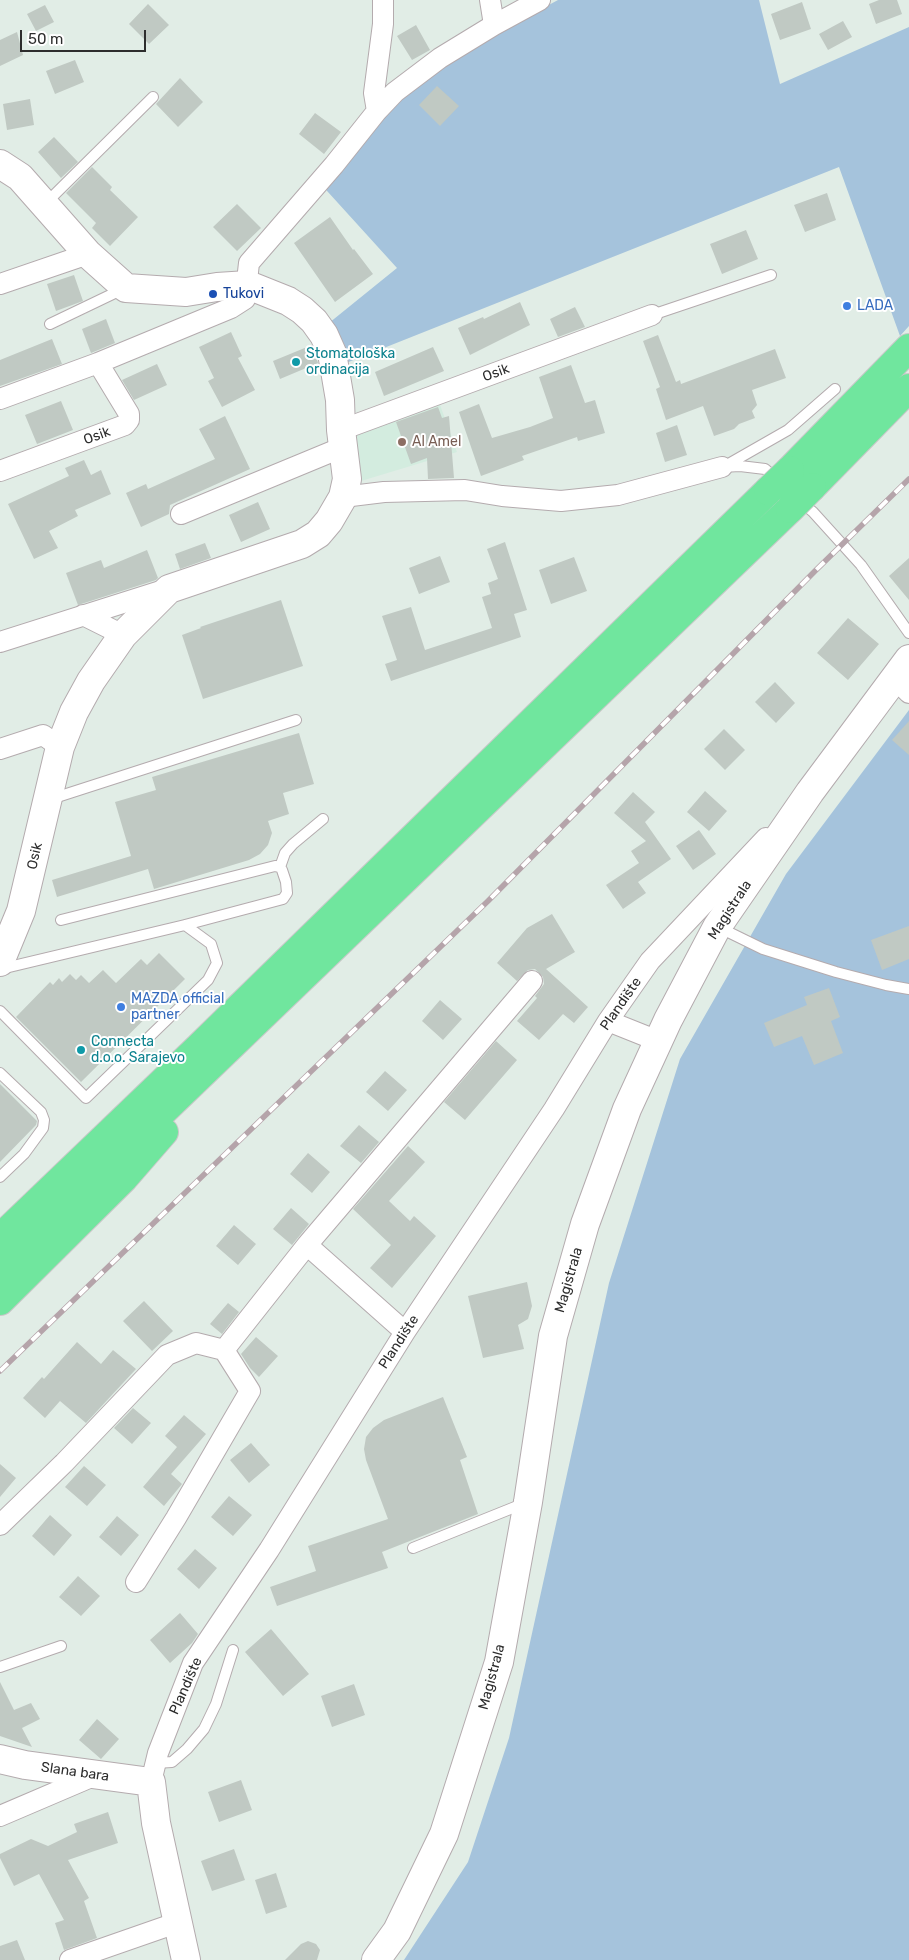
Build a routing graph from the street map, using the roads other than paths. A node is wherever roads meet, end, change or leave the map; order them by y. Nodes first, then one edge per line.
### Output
1 (382, 0) edge
2 (490, 0) edge
3 (540, 0) edge
4 (494, 25) junction
5 (153, 96) dead end
6 (377, 111) junction
7 (0, 164) edge
8 (45, 204) junction
9 (88, 254) junction
10 (771, 275) dead end
11 (0, 284) edge
12 (248, 285) junction
13 (126, 288) junction
14 (652, 315) joint
15 (50, 324) dead end
16 (909, 348) edge
17 (98, 363) junction
18 (909, 388) edge
19 (835, 389) dead end
20 (0, 399) edge
21 (342, 439) junction
22 (722, 467) junction
23 (0, 471) edge
24 (790, 490) junction
25 (343, 497) junction
26 (181, 514) dead end
27 (169, 589) junction
28 (83, 615) junction
29 (909, 633) edge
30 (123, 635) junction
31 (0, 642) edge
32 (904, 677) edge
33 (296, 720) dead end
34 (60, 747) junction
35 (0, 749) edge
36 (810, 792) junction
37 (48, 800) junction
38 (323, 819) dead end
39 (280, 867) junction
40 (61, 920) dead end
41 (185, 925) junction
42 (717, 926) junction
43 (0, 962) edge
44 (0, 969) edge
45 (532, 981) dead end
46 (909, 988) edge
47 (0, 1011) edge
48 (608, 1021) junction
49 (658, 1042) junction
50 (207, 1054) junction
51 (0, 1073) edge
52 (0, 1177) edge
53 (0, 1213) edge
54 (0, 1238) edge
55 (307, 1245) junction
56 (0, 1268) edge
57 (0, 1301) edge
58 (405, 1332) junction
59 (224, 1350) junction
60 (528, 1502) junction
61 (0, 1525) edge
62 (413, 1548) dead end
63 (136, 1582) dead end
64 (61, 1646) dead end
65 (233, 1650) dead end
66 (0, 1667) edge
67 (0, 1759) edge
68 (153, 1772) junction
69 (96, 1775) junction
70 (0, 1816) edge
71 (179, 1922) junction
72 (70, 1960) edge
73 (186, 1960) edge
74 (376, 1960) edge

1 - 6 street
2 - 4 street
3 - 4 street
4 - 6 street
5 - 8 lane
6 - 12 street
7 - 8 main road
8 - 9 main road
9 - 11 street
9 - 13 main road
10 - 14 lane
12 - 13 main road, Osik
12 - 17 street
12 - 21 main road, Osik
13 - 15 lane
14 - 21 street, Osik
16 - 24 highway
17 - 20 street
17 - 23 street, Osik
18 - 24 highway
19 - 22 lane
21 - 25 main road, Osik
21 - 26 street, Osik
22 - 24 lane
22 - 25 street
24 - 29 lane
24 - 50 highway
25 - 27 main road, Osik
27 - 28 street, Osik
27 - 30 main road, Osik
28 - 30 street
28 - 31 street, Osik
30 - 34 main road, Osik
32 - 36 main road, Magistrala
33 - 37 lane
34 - 35 street
34 - 37 main road, Osik
36 - 42 main road, Magistrala
36 - 48 street, Plandište
37 - 43 main road, Osik
38 - 39 lane
39 - 40 lane
39 - 41 lane
41 - 44 lane
41 - 47 lane
42 - 46 lane
42 - 49 main road, Magistrala
45 - 55 street
48 - 49 street
48 - 58 street, Plandište
49 - 60 main road, Magistrala
50 - 53 highway
50 - 54 highway
50 - 56 highway
50 - 57 highway
51 - 52 lane
55 - 58 street
55 - 59 street
58 - 68 street, Plandište
59 - 61 street
59 - 63 street
60 - 62 lane
60 - 74 main road, Magistrala
64 - 66 lane
65 - 68 lane
67 - 69 main road, Slana bara
68 - 69 main road, Slana bara
68 - 71 main road, Plandište
69 - 70 street
71 - 72 street
71 - 73 main road, Plandište

